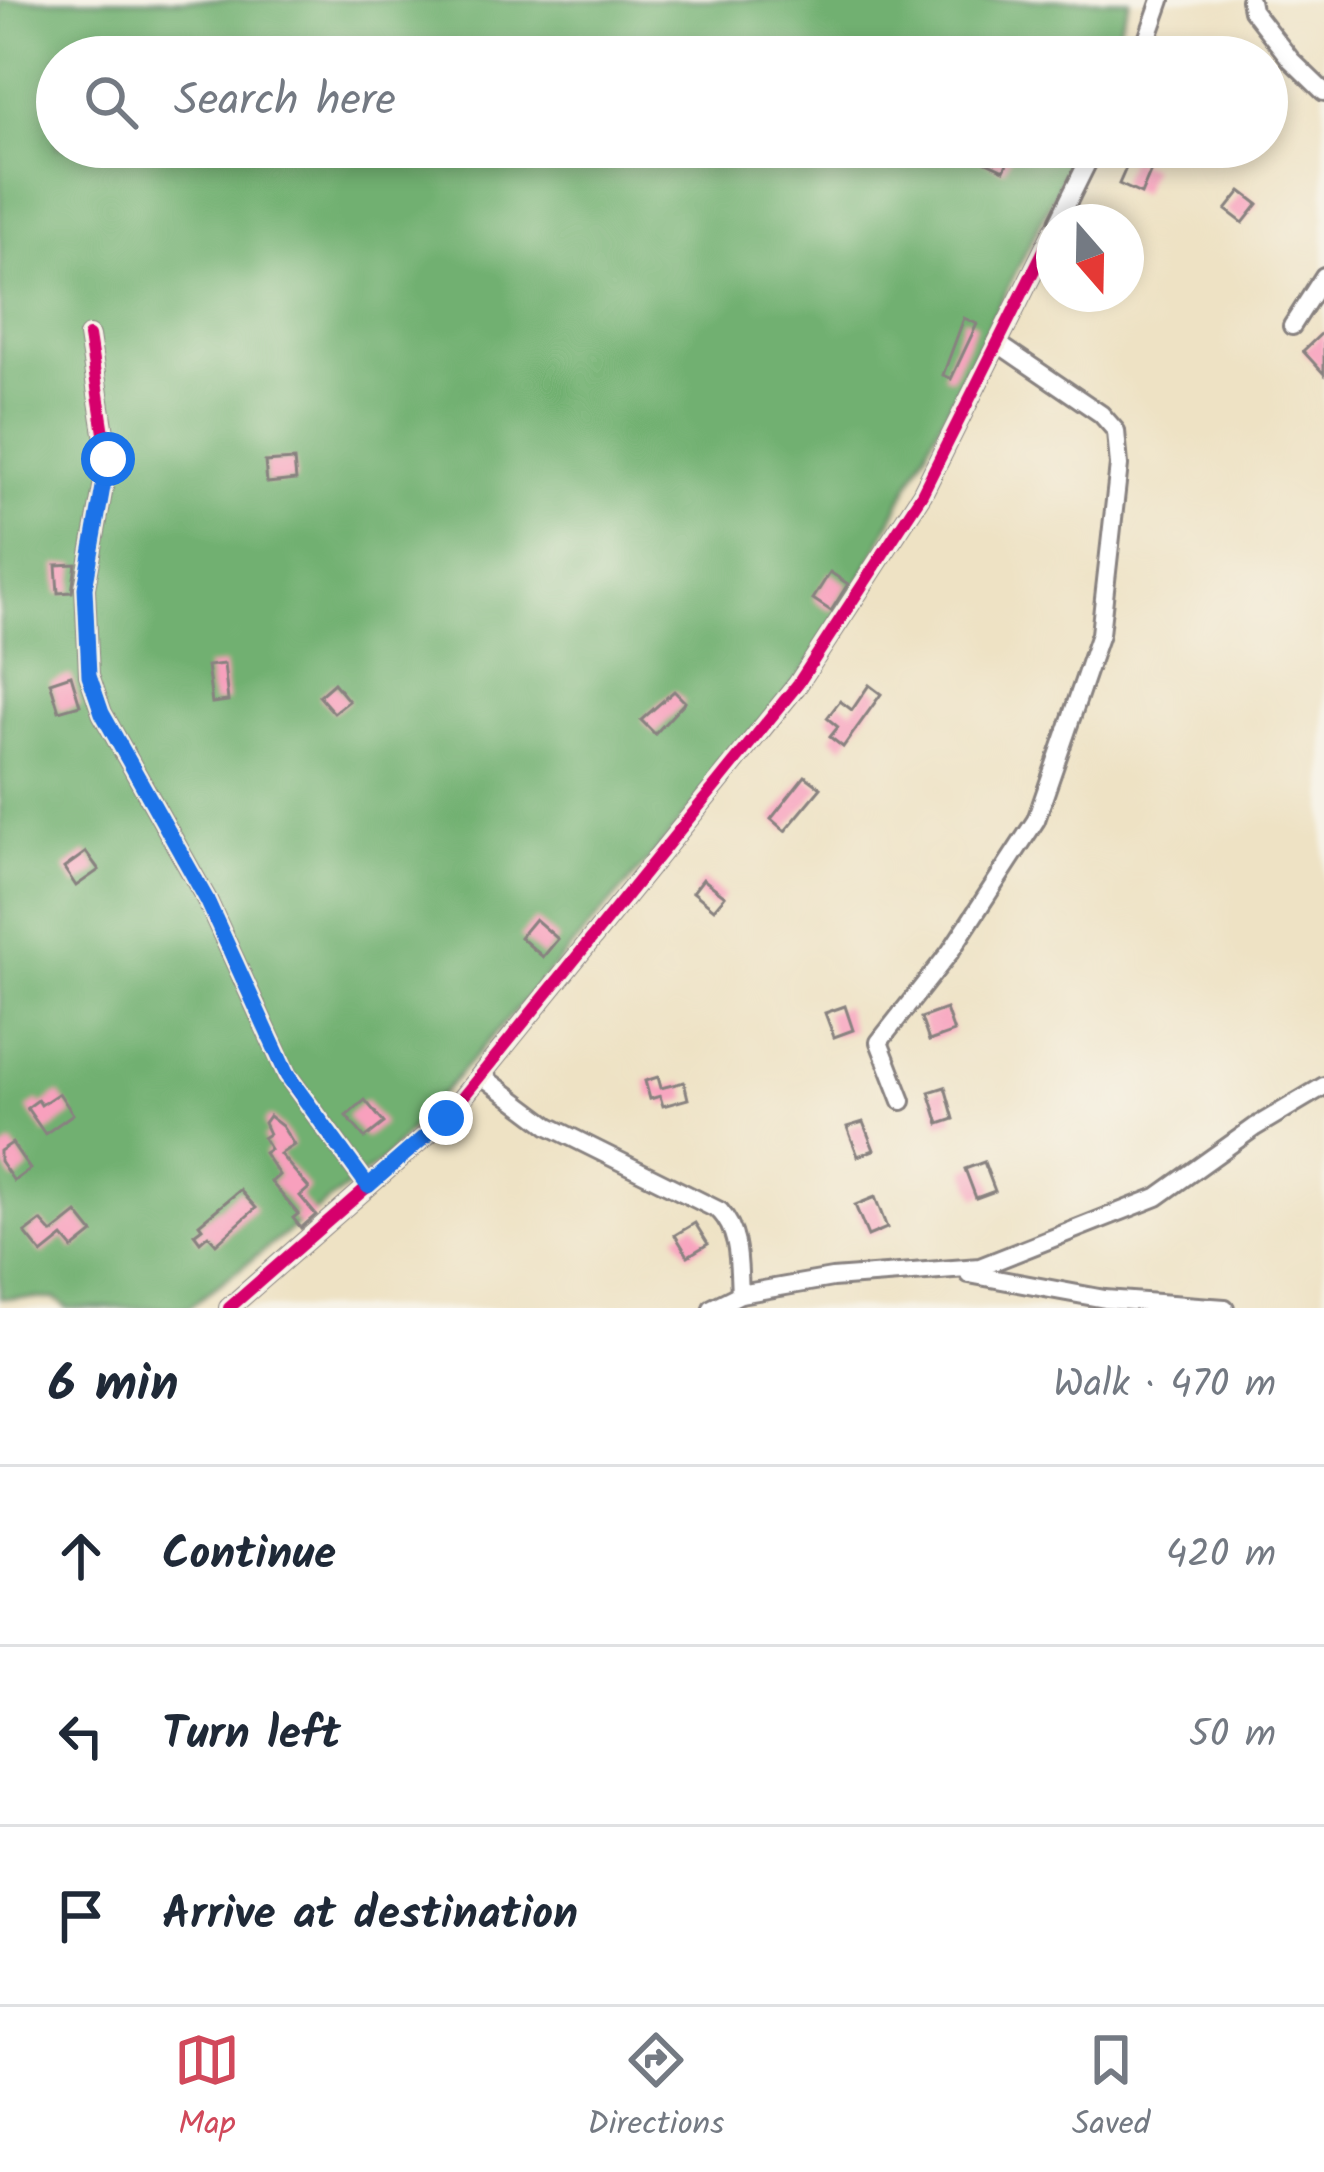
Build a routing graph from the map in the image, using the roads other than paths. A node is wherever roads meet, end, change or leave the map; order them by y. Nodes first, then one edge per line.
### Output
1 (1161, 0) edge
2 (1250, 0) edge
3 (1148, 36) edge
4 (1272, 36) edge
5 (1288, 56) edge
6 (1324, 92) edge
7 (1085, 168) edge
8 (1067, 204) edge
9 (1036, 266) edge
10 (1324, 276) edge
11 (1292, 326) dead end
12 (89, 336) dead end
13 (997, 343) junction
14 (481, 1075) junction
15 (1324, 1086) edge
16 (902, 1101) dead end
17 (368, 1186) junction
18 (945, 1270) junction
19 (740, 1294) junction
20 (230, 1308) edge
21 (712, 1308) edge
22 (1225, 1308) edge

1 - 3 street
2 - 4 street
5 - 6 street
7 - 8 street
9 - 13 street
10 - 11 street
12 - 17 street
13 - 14 street
13 - 16 street
14 - 17 street
14 - 19 street
15 - 18 street
17 - 20 street
18 - 19 street
18 - 22 street
19 - 21 street

